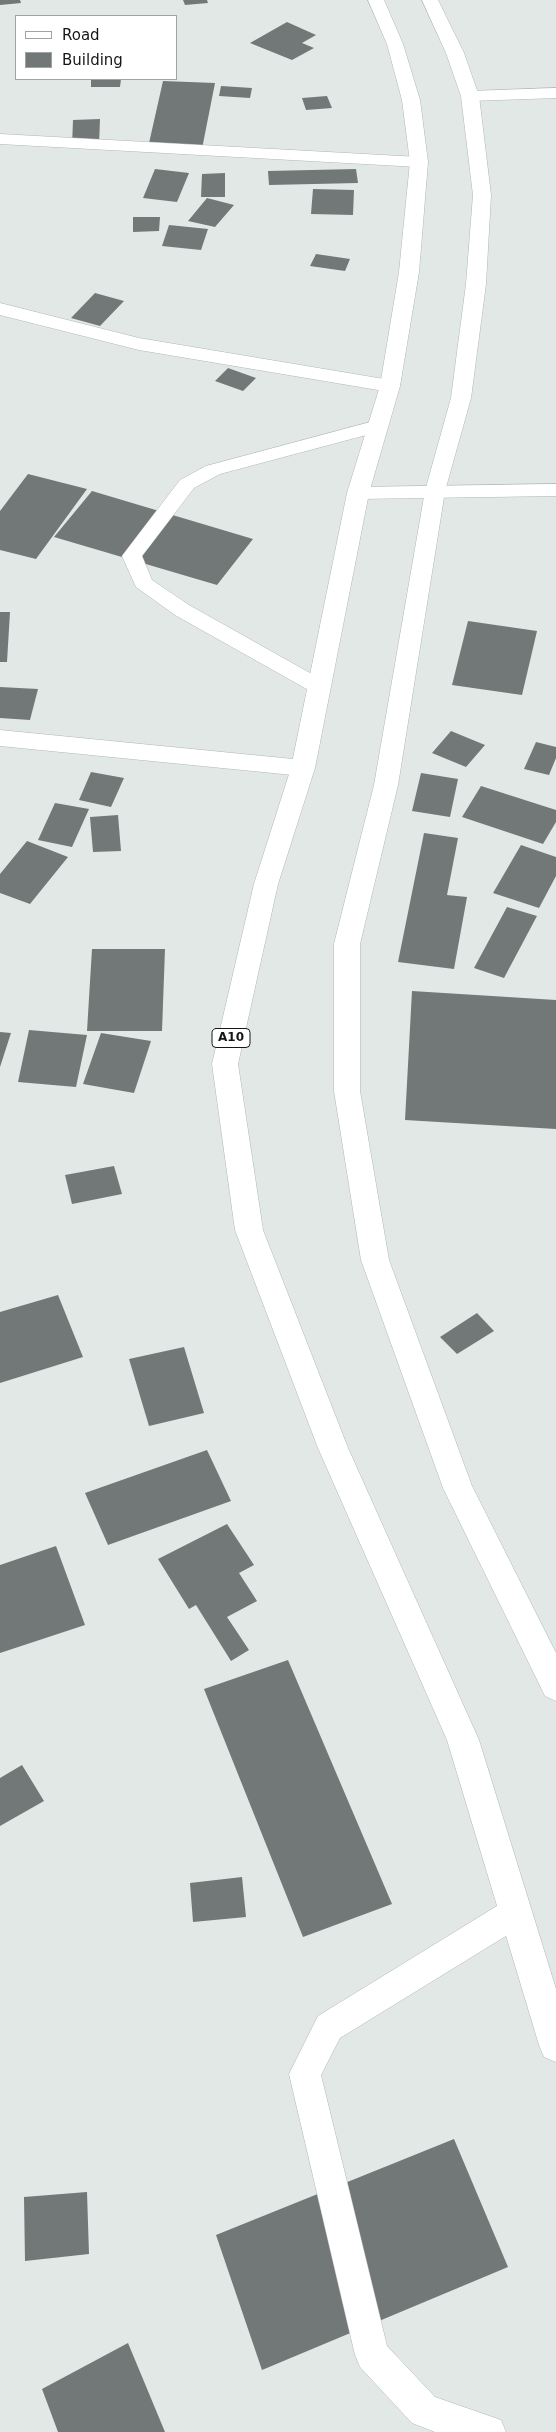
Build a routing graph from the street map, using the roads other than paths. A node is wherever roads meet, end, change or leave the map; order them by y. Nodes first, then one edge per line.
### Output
1 (376, 0) edge
2 (430, 0) edge
3 (556, 93) edge
4 (470, 96) junction
5 (0, 139) edge
6 (419, 162) junction
7 (0, 309) edge
8 (390, 386) junction
9 (378, 426) junction
10 (556, 490) edge
11 (435, 491) junction
12 (358, 493) junction
13 (319, 687) junction
14 (0, 738) edge
15 (303, 768) junction
16 (556, 1686) edge
17 (516, 1912) junction
18 (556, 2045) edge
19 (489, 2432) edge

1 - 6 main road, A10
2 - 4 main road
3 - 4 main road
4 - 11 main road
5 - 6 main road
6 - 8 main road, A10
7 - 8 main road
8 - 9 main road, A10
9 - 12 main road, A10
9 - 13 lane
10 - 11 main road
11 - 12 main road
11 - 16 main road
12 - 13 main road, A10
13 - 15 main road, A10
14 - 15 main road
15 - 17 main road, A10
17 - 18 main road, A10
17 - 19 lane

